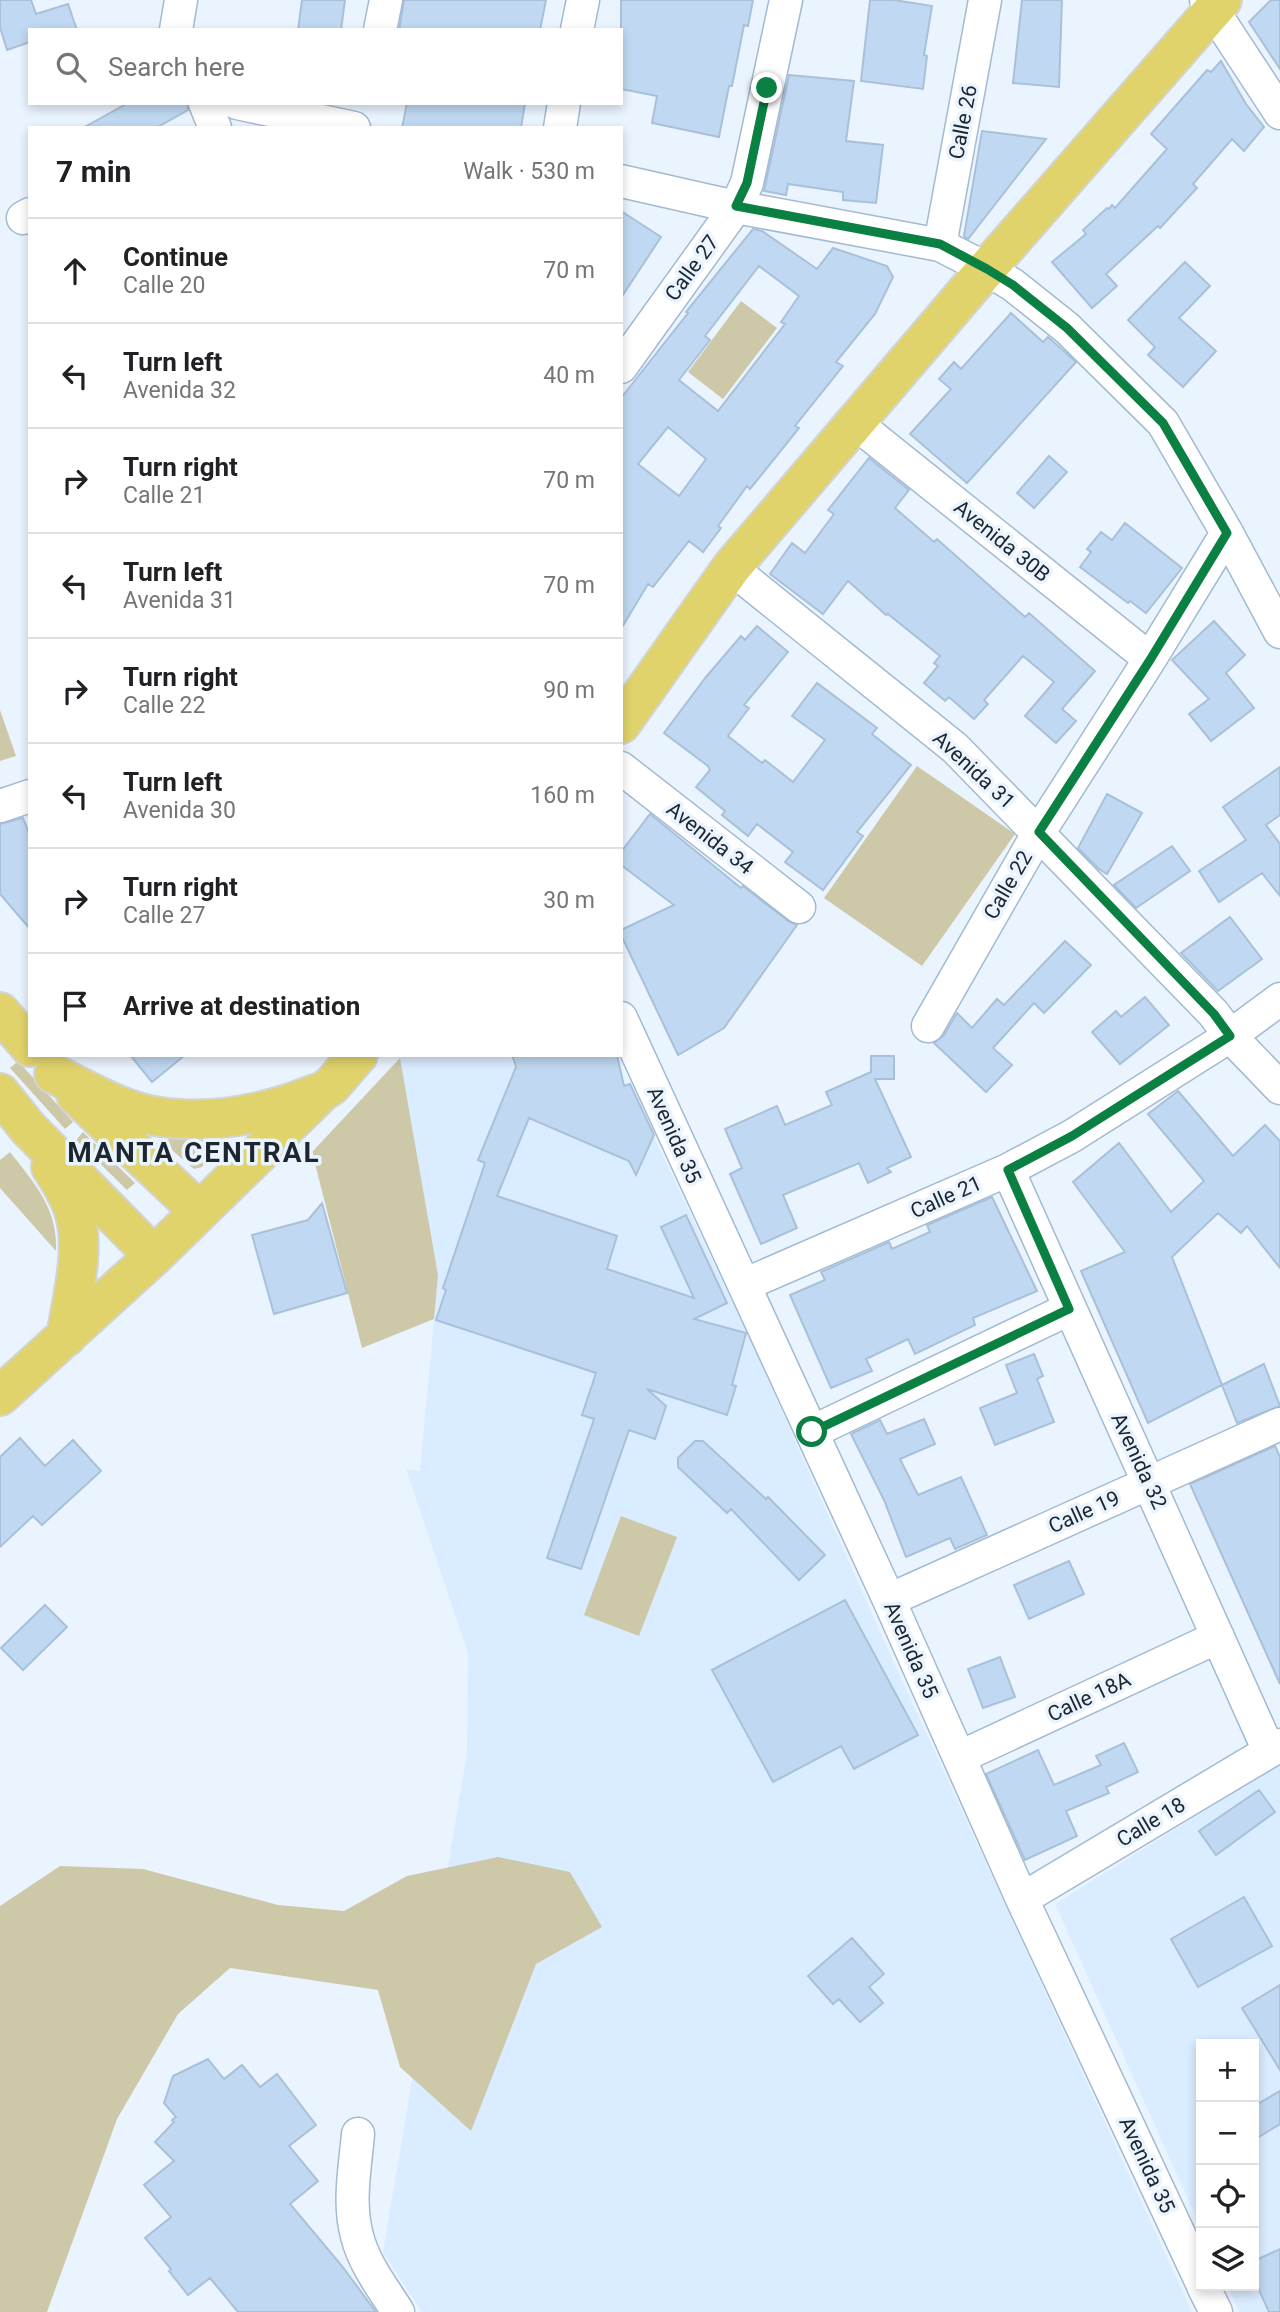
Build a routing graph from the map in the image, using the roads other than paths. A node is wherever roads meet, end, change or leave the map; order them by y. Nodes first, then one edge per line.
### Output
1 (181, 0) edge
2 (386, 0) edge
3 (583, 0) edge
4 (786, 0) edge
5 (985, 0) edge
6 (1214, 3) edge
7 (176, 28) edge
8 (380, 28) edge
9 (577, 28) edge
10 (366, 105) edge
11 (564, 105) edge
12 (1280, 113) edge
13 (215, 117) edge
14 (329, 126) edge
15 (362, 126) edge
16 (560, 126) edge
17 (623, 181) edge
18 (736, 206) junction
19 (940, 244) junction
20 (1000, 277) junction
21 (623, 364) edge
22 (854, 422) junction
23 (1227, 533) junction
24 (731, 568) junction
25 (1280, 632) edge
26 (1150, 660) junction
27 (623, 721) edge
28 (623, 770) edge
29 (28, 797) edge
30 (0, 806) edge
31 (1039, 832) junction
32 (799, 907) dead end
33 (1280, 999) edge
34 (0, 1012) edge
35 (623, 1022) edge
36 (928, 1026) dead end
37 (1230, 1036) junction
38 (28, 1045) edge
39 (356, 1057) edge
40 (40, 1059) edge
41 (1280, 1088) edge
42 (323, 1091) junction
43 (0, 1093) edge
44 (28, 1128) junction
45 (1008, 1170) junction
46 (199, 1211) junction
47 (154, 1256) junction
48 (744, 1285) junction
49 (1069, 1309) junction
50 (66, 1336) junction
51 (0, 1396) edge
52 (1280, 1424) edge
53 (812, 1432) junction
54 (1149, 1482) junction
55 (889, 1600) junction
56 (1219, 1637) junction
57 (1275, 1748) edge
58 (960, 1757) junction
59 (1022, 1899) junction
60 (358, 2134) dead end
61 (1196, 2270) edge
62 (1206, 2291) edge
63 (398, 2312) edge
64 (1216, 2312) edge

1 - 7 street
2 - 8 street
3 - 9 street
4 - 18 street, Calle 27
5 - 19 street, Calle 26
6 - 12 street
6 - 20 main road
10 - 15 street
11 - 16 street
13 - 14 street
17 - 18 street
18 - 19 street
18 - 21 street, Calle 27
19 - 20 street
20 - 22 main road
20 - 23 street
22 - 24 main road
22 - 26 street, Avenida 30B
23 - 25 street
23 - 26 street, Calle 22
24 - 27 main road
24 - 31 street, Avenida 31
26 - 31 street, Calle 22
28 - 32 street, Avenida 34
29 - 30 street
31 - 36 street, Calle 22
31 - 37 street, Avenida 31
33 - 37 street, Calle 21
34 - 38 main road
35 - 48 street, Avenida 35
37 - 41 street, Avenida 31
37 - 45 street, Calle 21
39 - 42 main road
40 - 42 main road
40 - 46 main road
42 - 46 main road
43 - 44 main road
44 - 47 main road
44 - 50 main road
45 - 48 street, Calle 21
45 - 49 street, Avenida 32
46 - 47 main road
47 - 50 main road
48 - 53 street, Avenida 35
49 - 53 street
49 - 54 street, Avenida 32
50 - 51 main road
52 - 54 street, Calle 19
53 - 55 street, Avenida 35
54 - 55 street, Calle 19
54 - 56 street, Avenida 32
55 - 58 street, Avenida 35
56 - 57 street, Avenida 32
56 - 58 street, Calle 18A
57 - 59 street, Calle 18
58 - 59 street, Avenida 35
59 - 61 street, Avenida 35
60 - 63 street
62 - 64 street, Avenida 35

